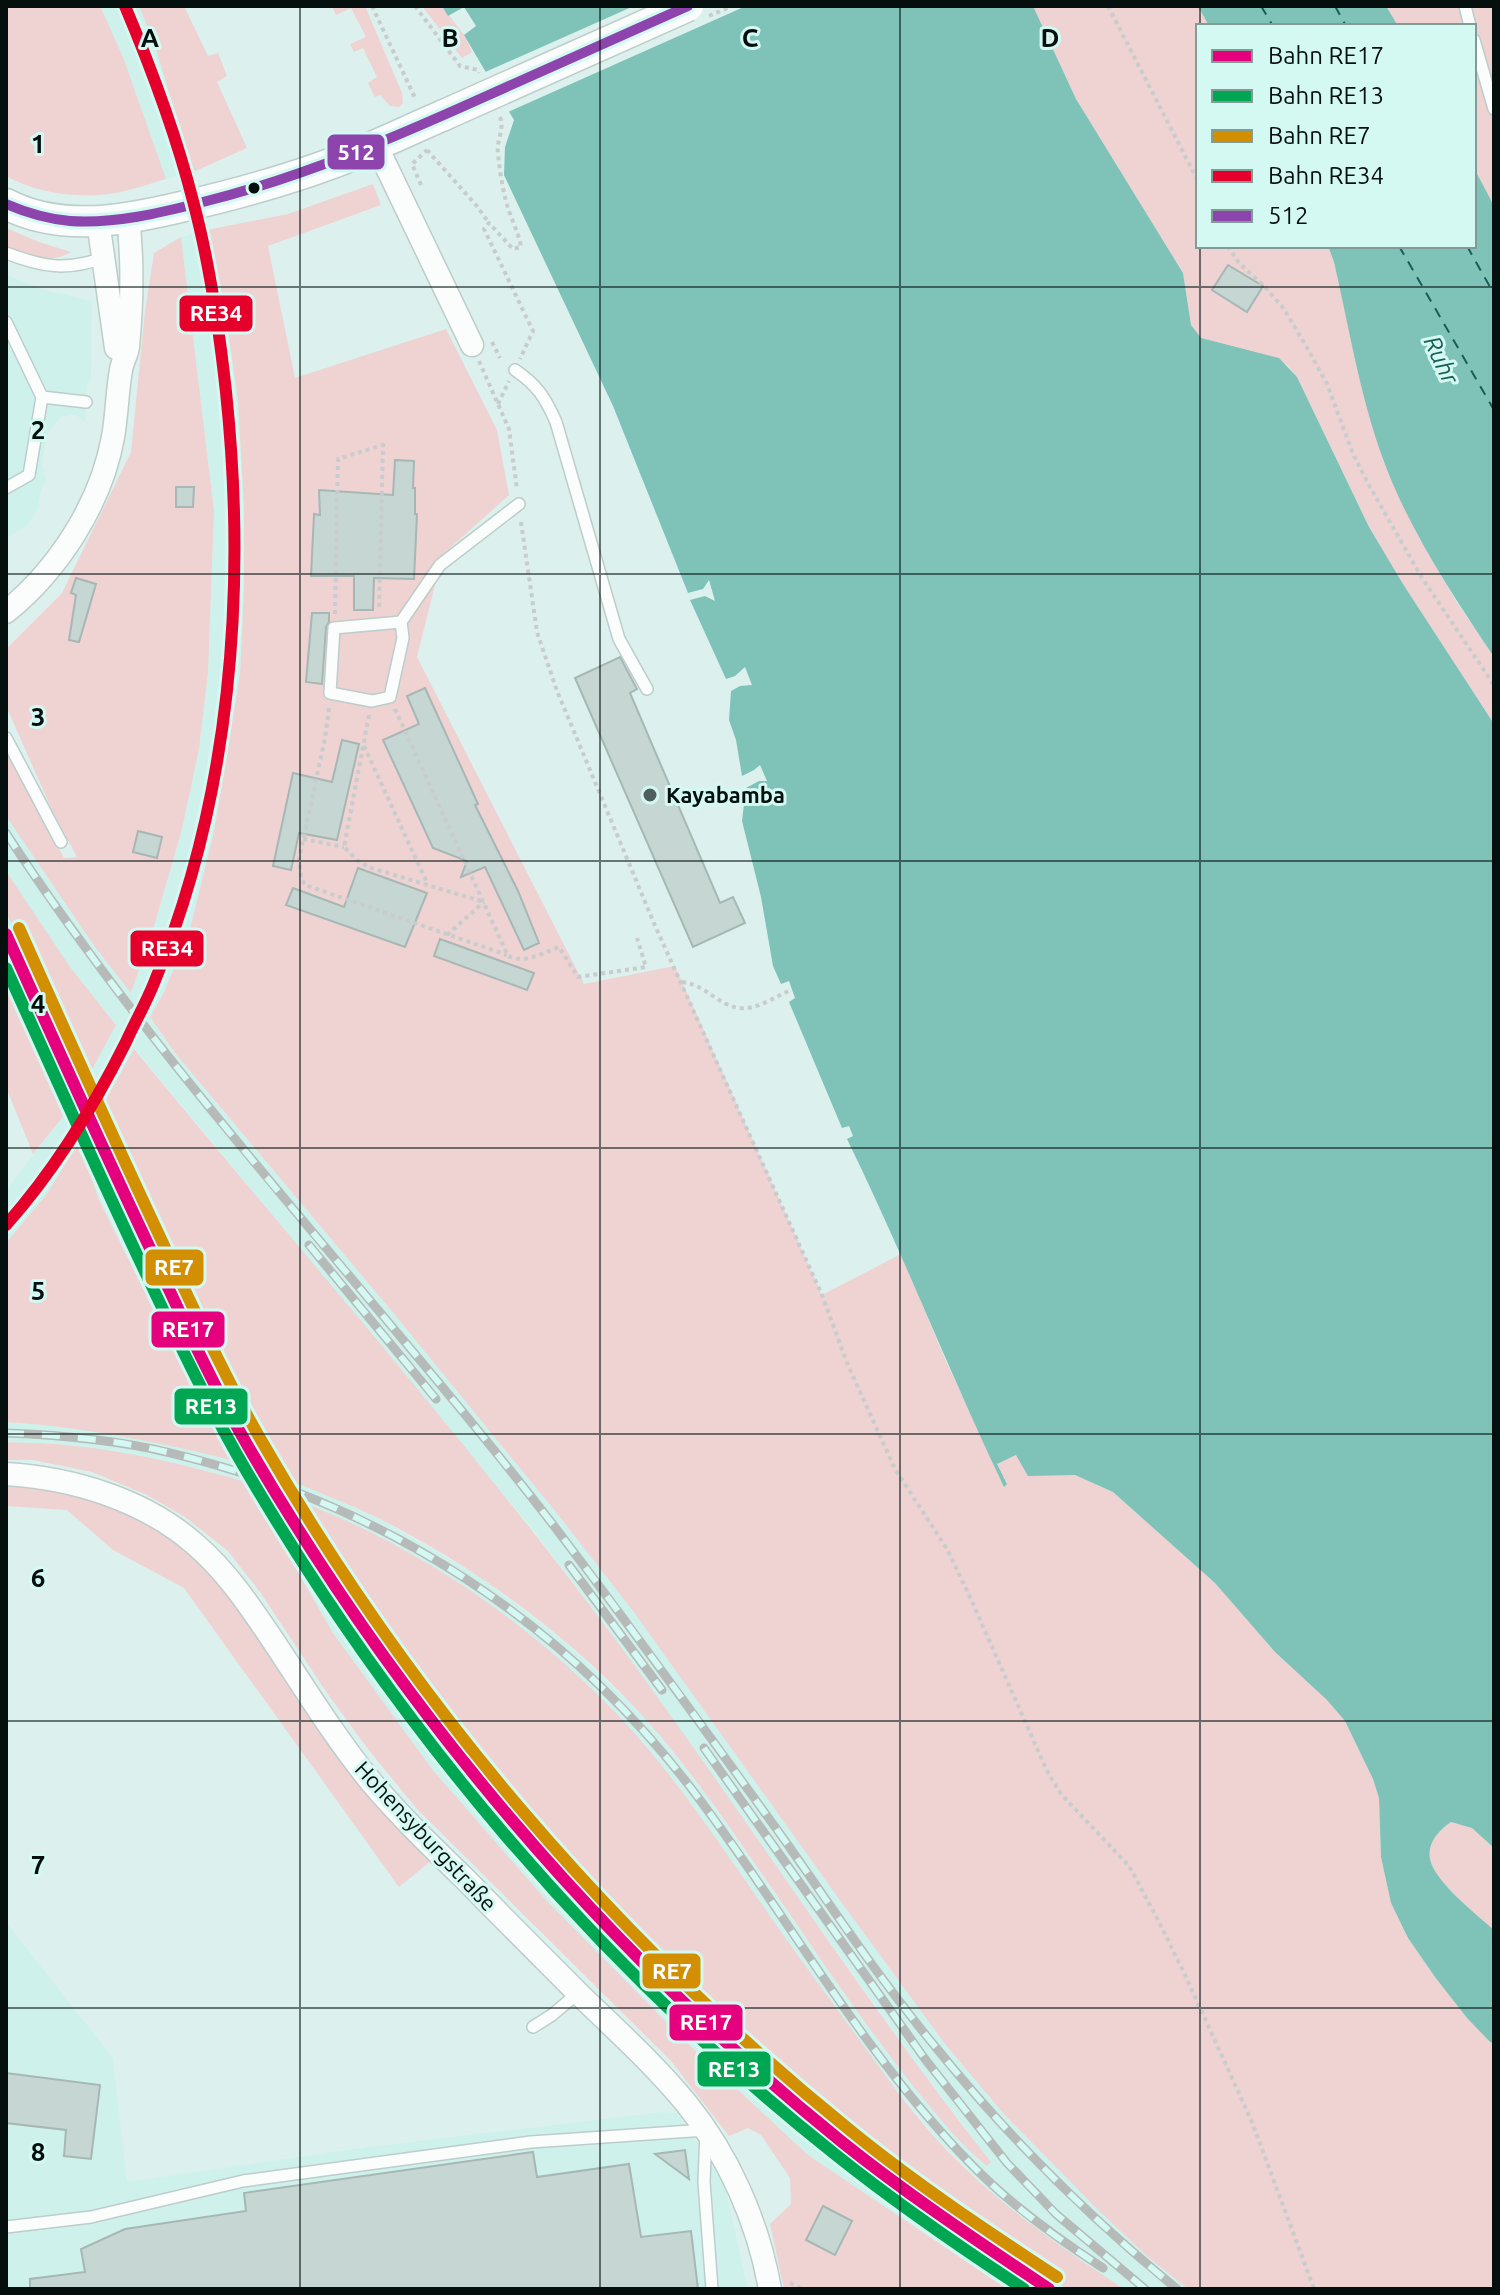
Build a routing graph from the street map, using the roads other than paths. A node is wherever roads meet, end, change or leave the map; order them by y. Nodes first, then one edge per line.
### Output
1 (688, 6) edge
2 (1476, 47) edge
3 (1494, 109) edge
4 (376, 145) junction
5 (6, 204) edge
6 (128, 218) junction
7 (98, 221) junction
8 (6, 253) edge
9 (103, 258) junction
10 (6, 322) edge
11 (479, 338) road end
12 (121, 368) junction
13 (515, 370) road end
14 (42, 397) junction
15 (86, 402) dead end
16 (6, 488) edge
17 (519, 504) road end
18 (6, 612) edge
19 (401, 622) junction
20 (647, 689) dead end
21 (6, 738) edge
22 (61, 842) dead end
23 (6, 1474) edge
24 (578, 1993) junction
25 (533, 2027) dead end
26 (706, 2130) junction
27 (6, 2227) edge
28 (712, 2289) edge
29 (770, 2289) edge

1 - 4 main road, bridge
2 - 3 lane
4 - 6 main road
4 - 11 street
5 - 7 main road
6 - 7 main road
6 - 12 street
7 - 9 street
8 - 9 lane
9 - 12 street
10 - 14 lane
12 - 18 street
13 - 20 lane
14 - 15 lane
14 - 16 lane
17 - 19 lane
19 - 19 lane
21 - 22 lane
23 - 24 street, Hohensyburgstraße
24 - 25 lane
24 - 26 street, Hohensyburgstraße
26 - 27 lane
26 - 28 lane
26 - 29 street, Hohensyburgstraße

